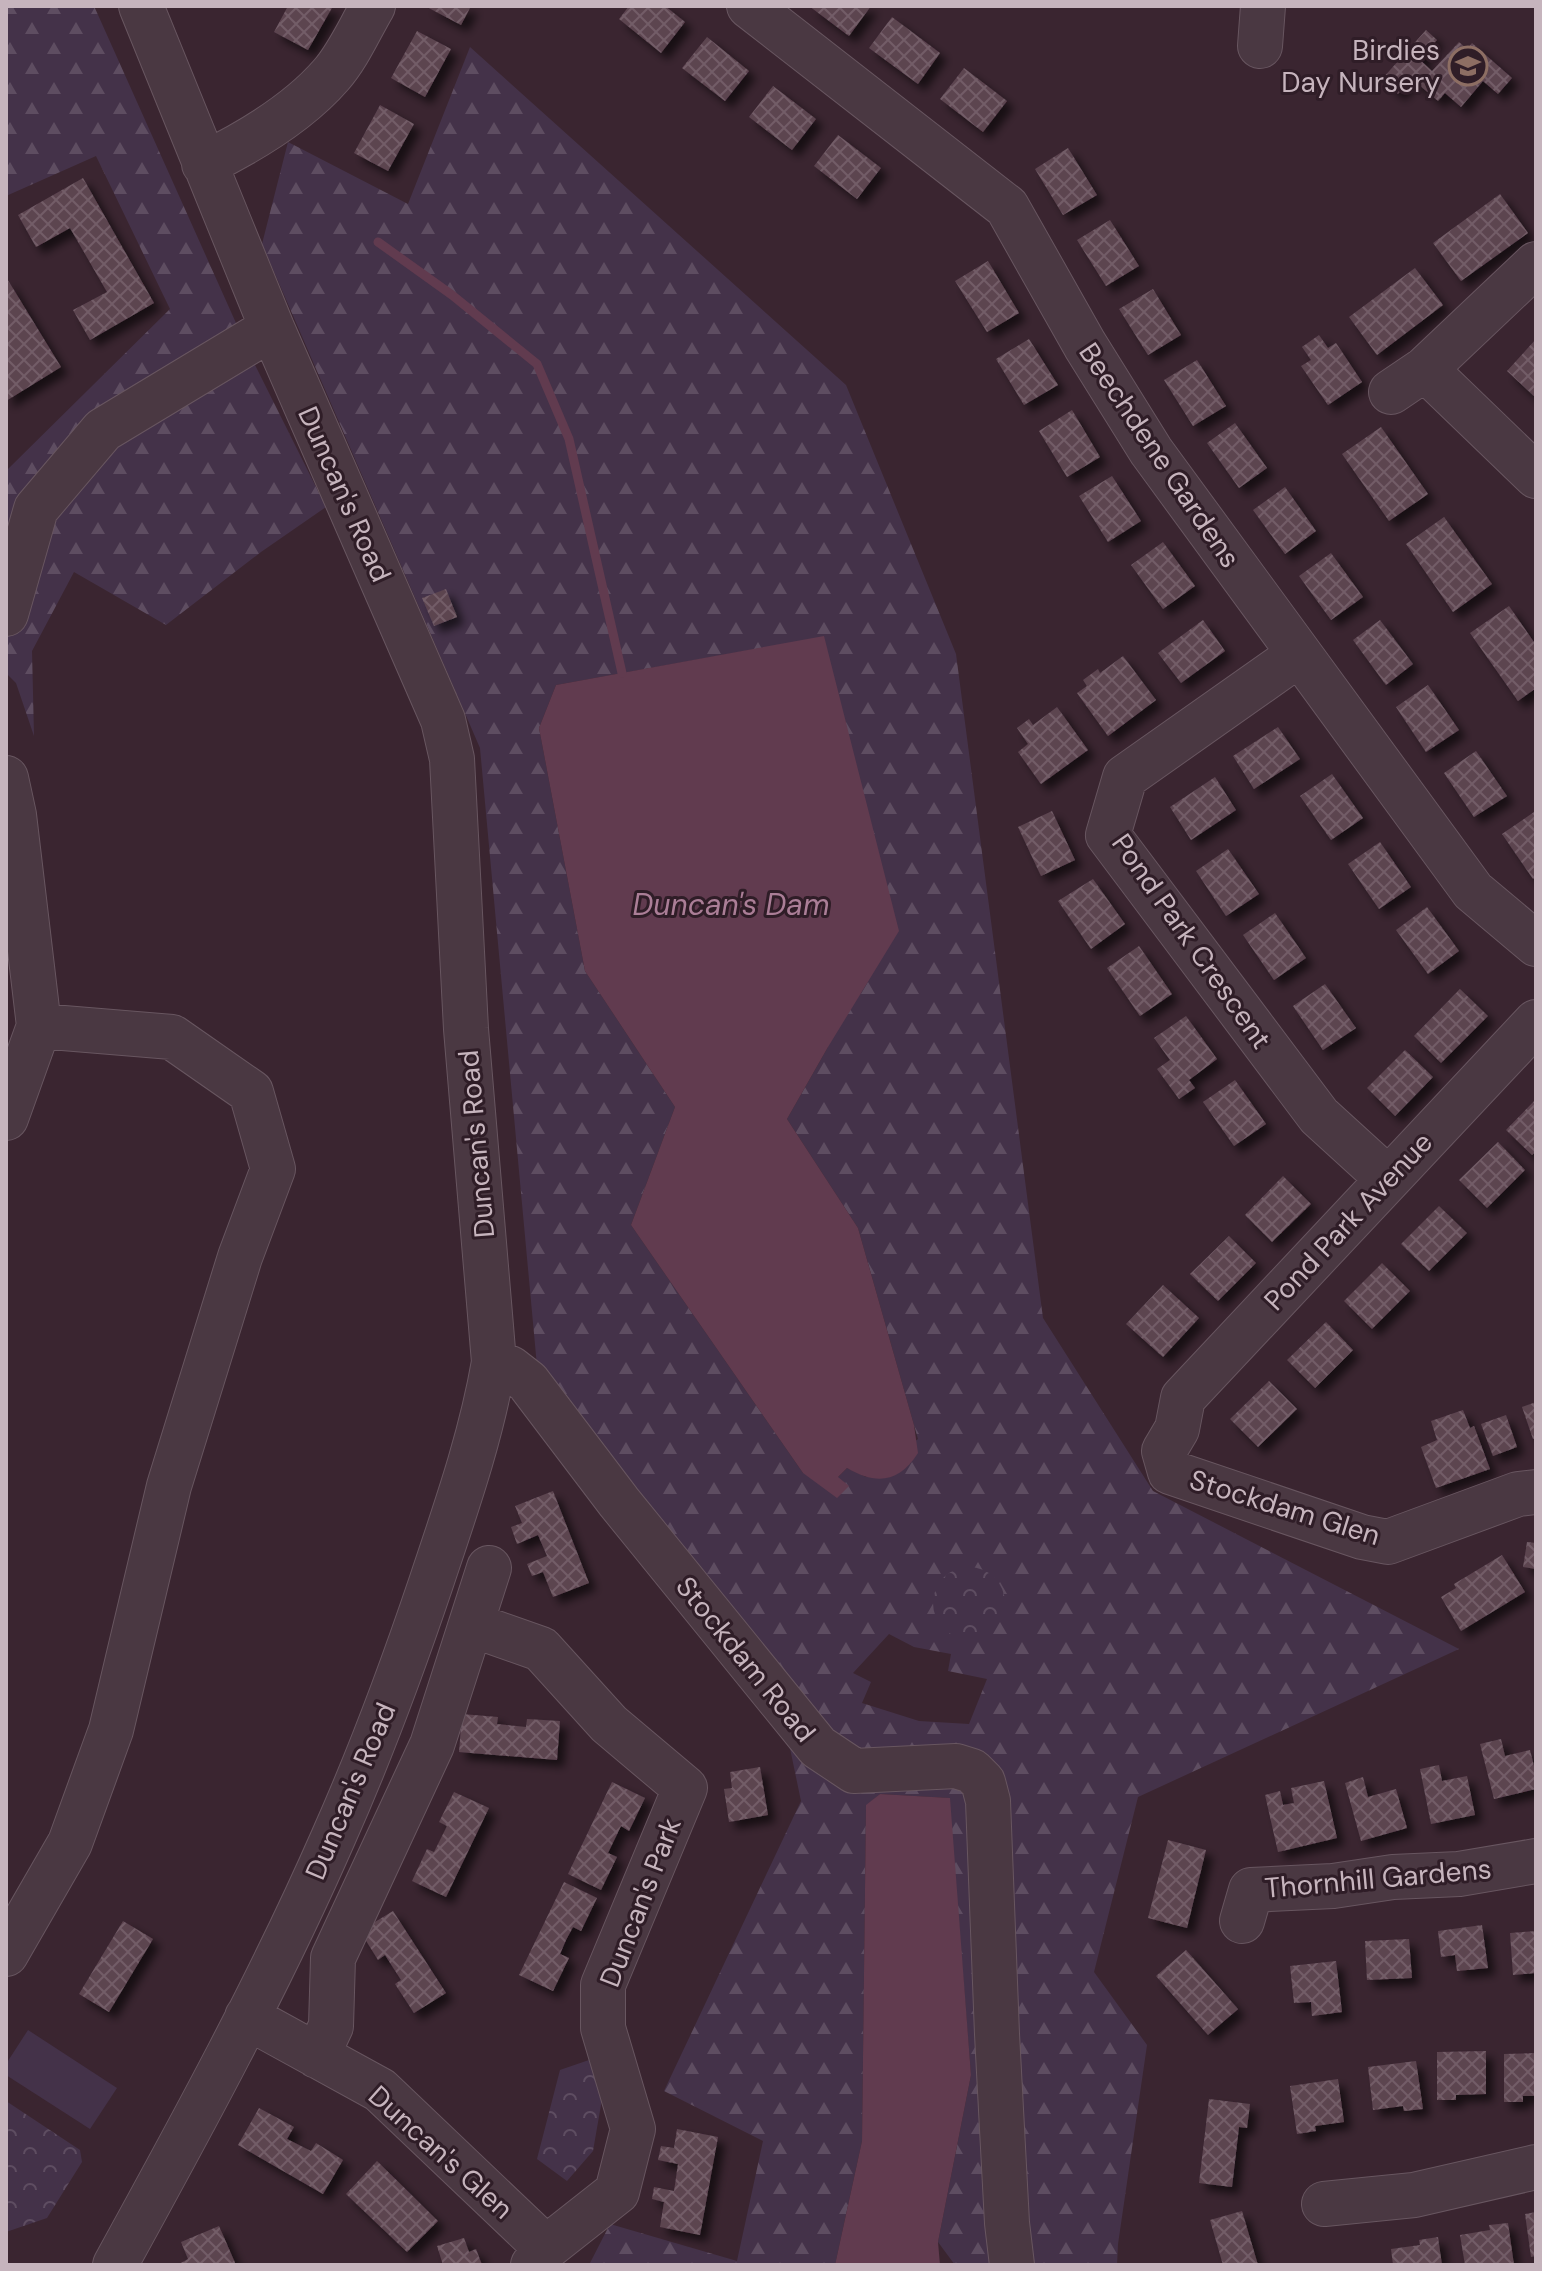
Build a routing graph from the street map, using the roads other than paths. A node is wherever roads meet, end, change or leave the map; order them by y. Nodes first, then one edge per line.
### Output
1 (141, 6) edge
2 (373, 6) edge
3 (749, 6) edge
4 (204, 164) junction
5 (1536, 264) edge
6 (272, 328) junction
7 (1536, 476) edge
8 (13, 558) edge
9 (6, 614) edge
10 (1298, 655) junction
11 (6, 778) edge
12 (1536, 944) edge
13 (1536, 1022) edge
14 (39, 1026) junction
15 (6, 1118) edge
16 (1387, 1178) junction
17 (494, 1362) junction
18 (1177, 1429) joint
19 (1536, 1492) edge
20 (489, 1568) dead end
21 (473, 1625) junction
22 (1536, 1861) edge
23 (1242, 1921) dead end
24 (6, 1954) edge
25 (247, 2017) junction
26 (324, 2041) junction
27 (1536, 2167) edge
28 (1324, 2204) dead end
29 (539, 2256) edge
30 (115, 2265) edge
31 (1012, 2265) edge

1 - 4 street, Duncan's Road
2 - 4 street
3 - 10 street, Beechdene Gardens
4 - 6 street, Duncan's Road
5 - 7 street
6 - 8 street
6 - 17 street, Duncan's Road
8 - 9 street
10 - 12 street, Beechdene Gardens
10 - 16 street, Pond Park Crescent
11 - 14 street
13 - 16 street, Pond Park Avenue
14 - 15 street
14 - 24 street
16 - 18 street, Pond Park Avenue
17 - 25 street, Duncan's Road
17 - 31 street, Stockdam Road
18 - 19 street, Stockdam Glen
20 - 21 street
21 - 26 street
21 - 29 street, Duncan's Park
22 - 23 street, Thornhill Gardens
25 - 26 street, Duncan's Glen
25 - 30 street, Duncan's Road
26 - 29 street, Duncan's Glen
27 - 28 street

